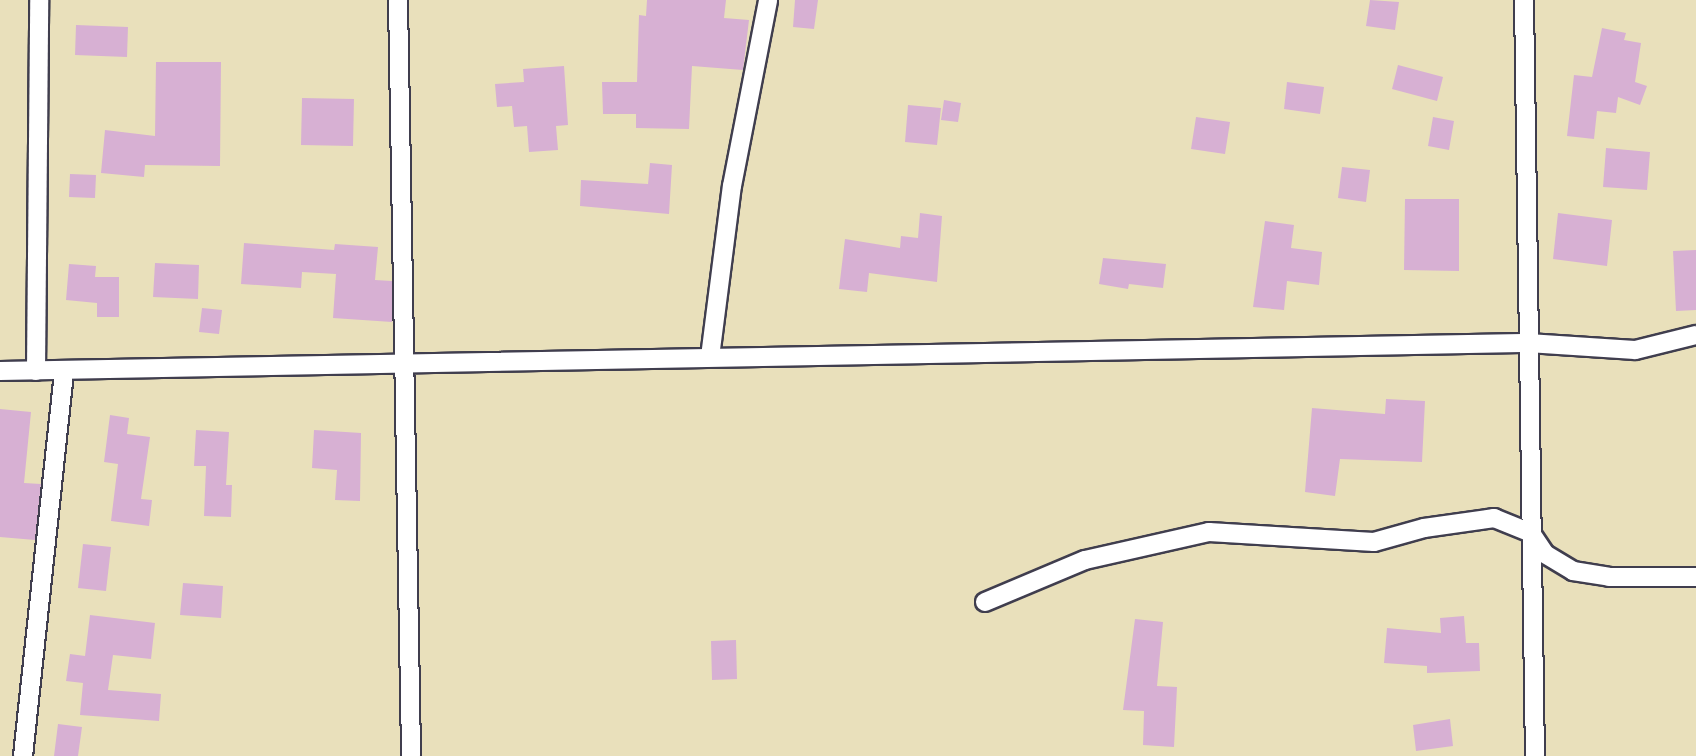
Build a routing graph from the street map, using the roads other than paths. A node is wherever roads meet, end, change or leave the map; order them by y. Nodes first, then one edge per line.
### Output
1 (39, 0) edge
2 (398, 0) edge
3 (768, 0) edge
4 (1524, 0) edge
5 (1696, 335) edge
6 (1528, 343) junction
7 (710, 357) junction
8 (402, 362) junction
9 (64, 370) junction
10 (0, 371) edge
11 (36, 371) junction
12 (1531, 533) junction
13 (1696, 577) edge
14 (985, 602) dead end
15 (23, 756) edge
16 (411, 756) edge
17 (1535, 756) edge

1 - 11 street
2 - 8 street
3 - 7 street
4 - 6 street
5 - 6 street
6 - 7 street
6 - 12 street
7 - 8 street
8 - 9 street
8 - 16 street
9 - 11 street
9 - 15 street
10 - 11 street
12 - 13 street
12 - 14 street
12 - 17 street

